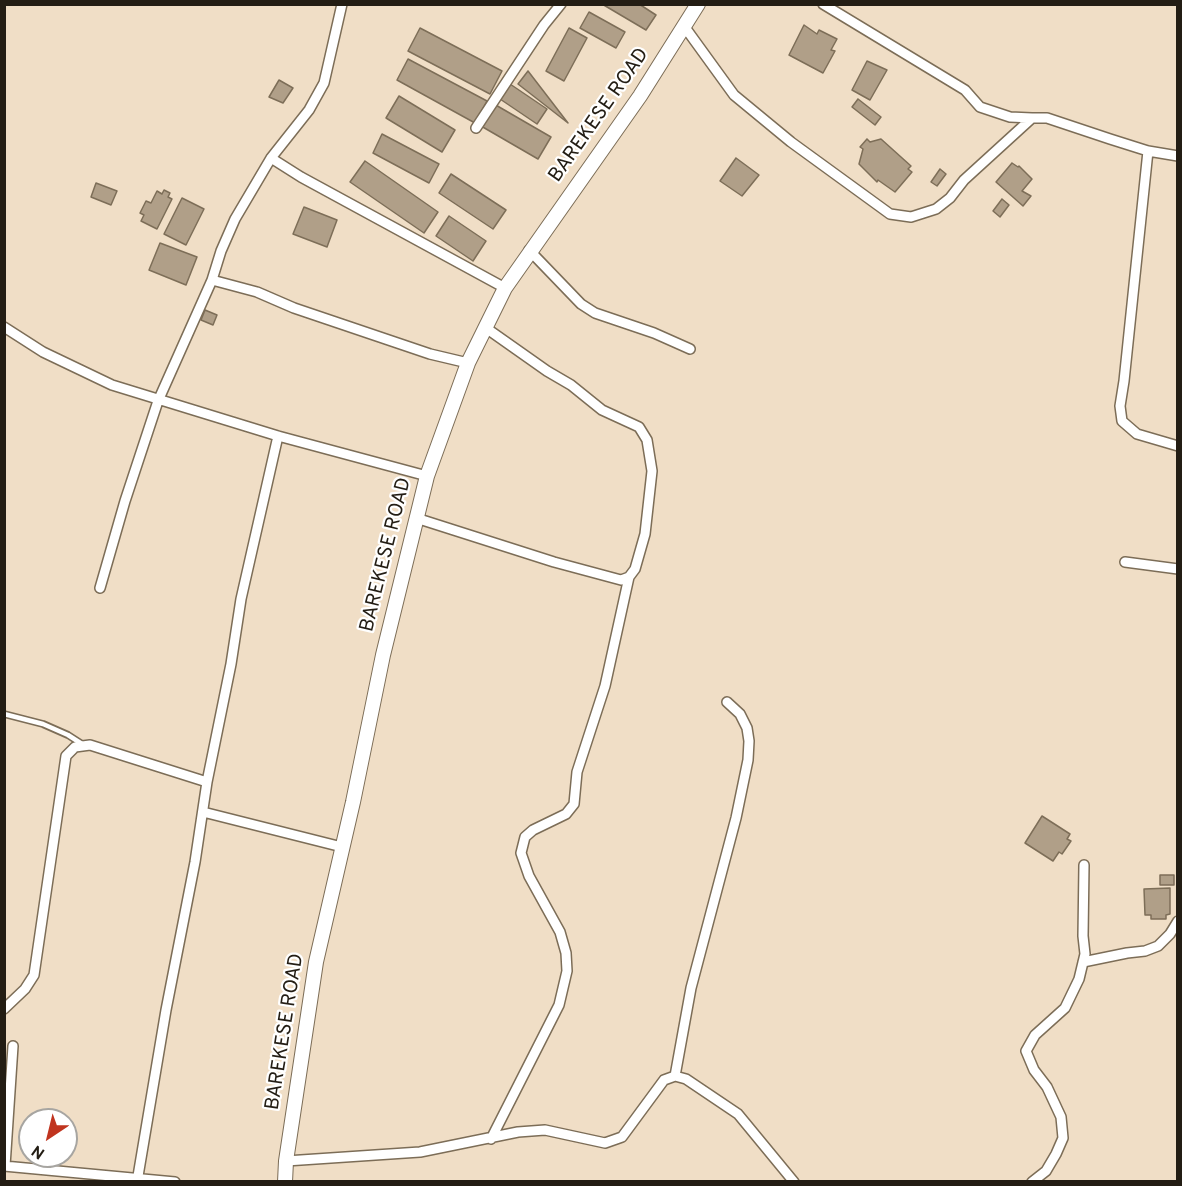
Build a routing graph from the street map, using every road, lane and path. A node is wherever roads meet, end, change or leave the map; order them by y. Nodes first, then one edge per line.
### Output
1 (342, 4) edge
2 (561, 4) edge
3 (823, 4) edge
4 (694, 6) edge
5 (684, 26) junction
6 (1032, 118) junction
7 (476, 128) dead end
8 (1148, 151) junction
9 (1178, 156) edge
10 (271, 158) junction
11 (529, 250) junction
12 (212, 280) junction
13 (504, 288) junction
14 (4, 327) edge
15 (486, 328) junction
16 (690, 349) dead end
17 (468, 363) junction
18 (158, 401) junction
19 (278, 436) junction
20 (1178, 446) edge
21 (426, 476) junction
22 (416, 519) junction
23 (1125, 562) dead end
24 (1178, 569) edge
25 (629, 577) junction
26 (100, 588) dead end
27 (727, 702) dead end
28 (4, 714) edge
29 (82, 744) junction
30 (207, 782) junction
31 (203, 812) junction
32 (342, 847) junction
33 (1084, 865) dead end
34 (1178, 921) edge
35 (1083, 962) junction
36 (4, 1009) edge
37 (13, 1046) dead end
38 (675, 1076) junction
39 (491, 1139) junction
40 (286, 1161) junction
41 (5, 1166) edge
42 (76, 1177) edge
43 (138, 1179) edge
44 (175, 1182) edge
45 (285, 1182) edge
46 (794, 1182) edge
47 (1032, 1182) edge

1 - 10 street
2 - 7 street
3 - 6 street
4 - 5 main road, BAREKESE ROAD
5 - 6 street
5 - 11 main road, BAREKESE ROAD
6 - 8 street
8 - 9 street
8 - 20 street
10 - 12 street
10 - 13 street
11 - 13 main road, BAREKESE ROAD
11 - 16 street
12 - 17 street
12 - 18 street
13 - 15 main road, BAREKESE ROAD
14 - 18 street
15 - 17 main road, BAREKESE ROAD
15 - 25 street
17 - 21 main road, BAREKESE ROAD
18 - 19 street
18 - 26 street
19 - 21 street
19 - 30 street
21 - 22 main road, BAREKESE ROAD
22 - 25 street
22 - 32 main road, BAREKESE ROAD
23 - 24 street
25 - 39 street
27 - 38 street
28 - 29 lane
29 - 30 street
29 - 36 street
30 - 31 street
31 - 32 street
31 - 43 street
32 - 40 main road, BAREKESE ROAD
33 - 35 street
34 - 35 street
35 - 47 street
37 - 41 street
38 - 39 street
38 - 46 street
39 - 40 street
40 - 45 main road, BAREKESE ROAD
41 - 42 street
42 - 43 street
43 - 44 street

